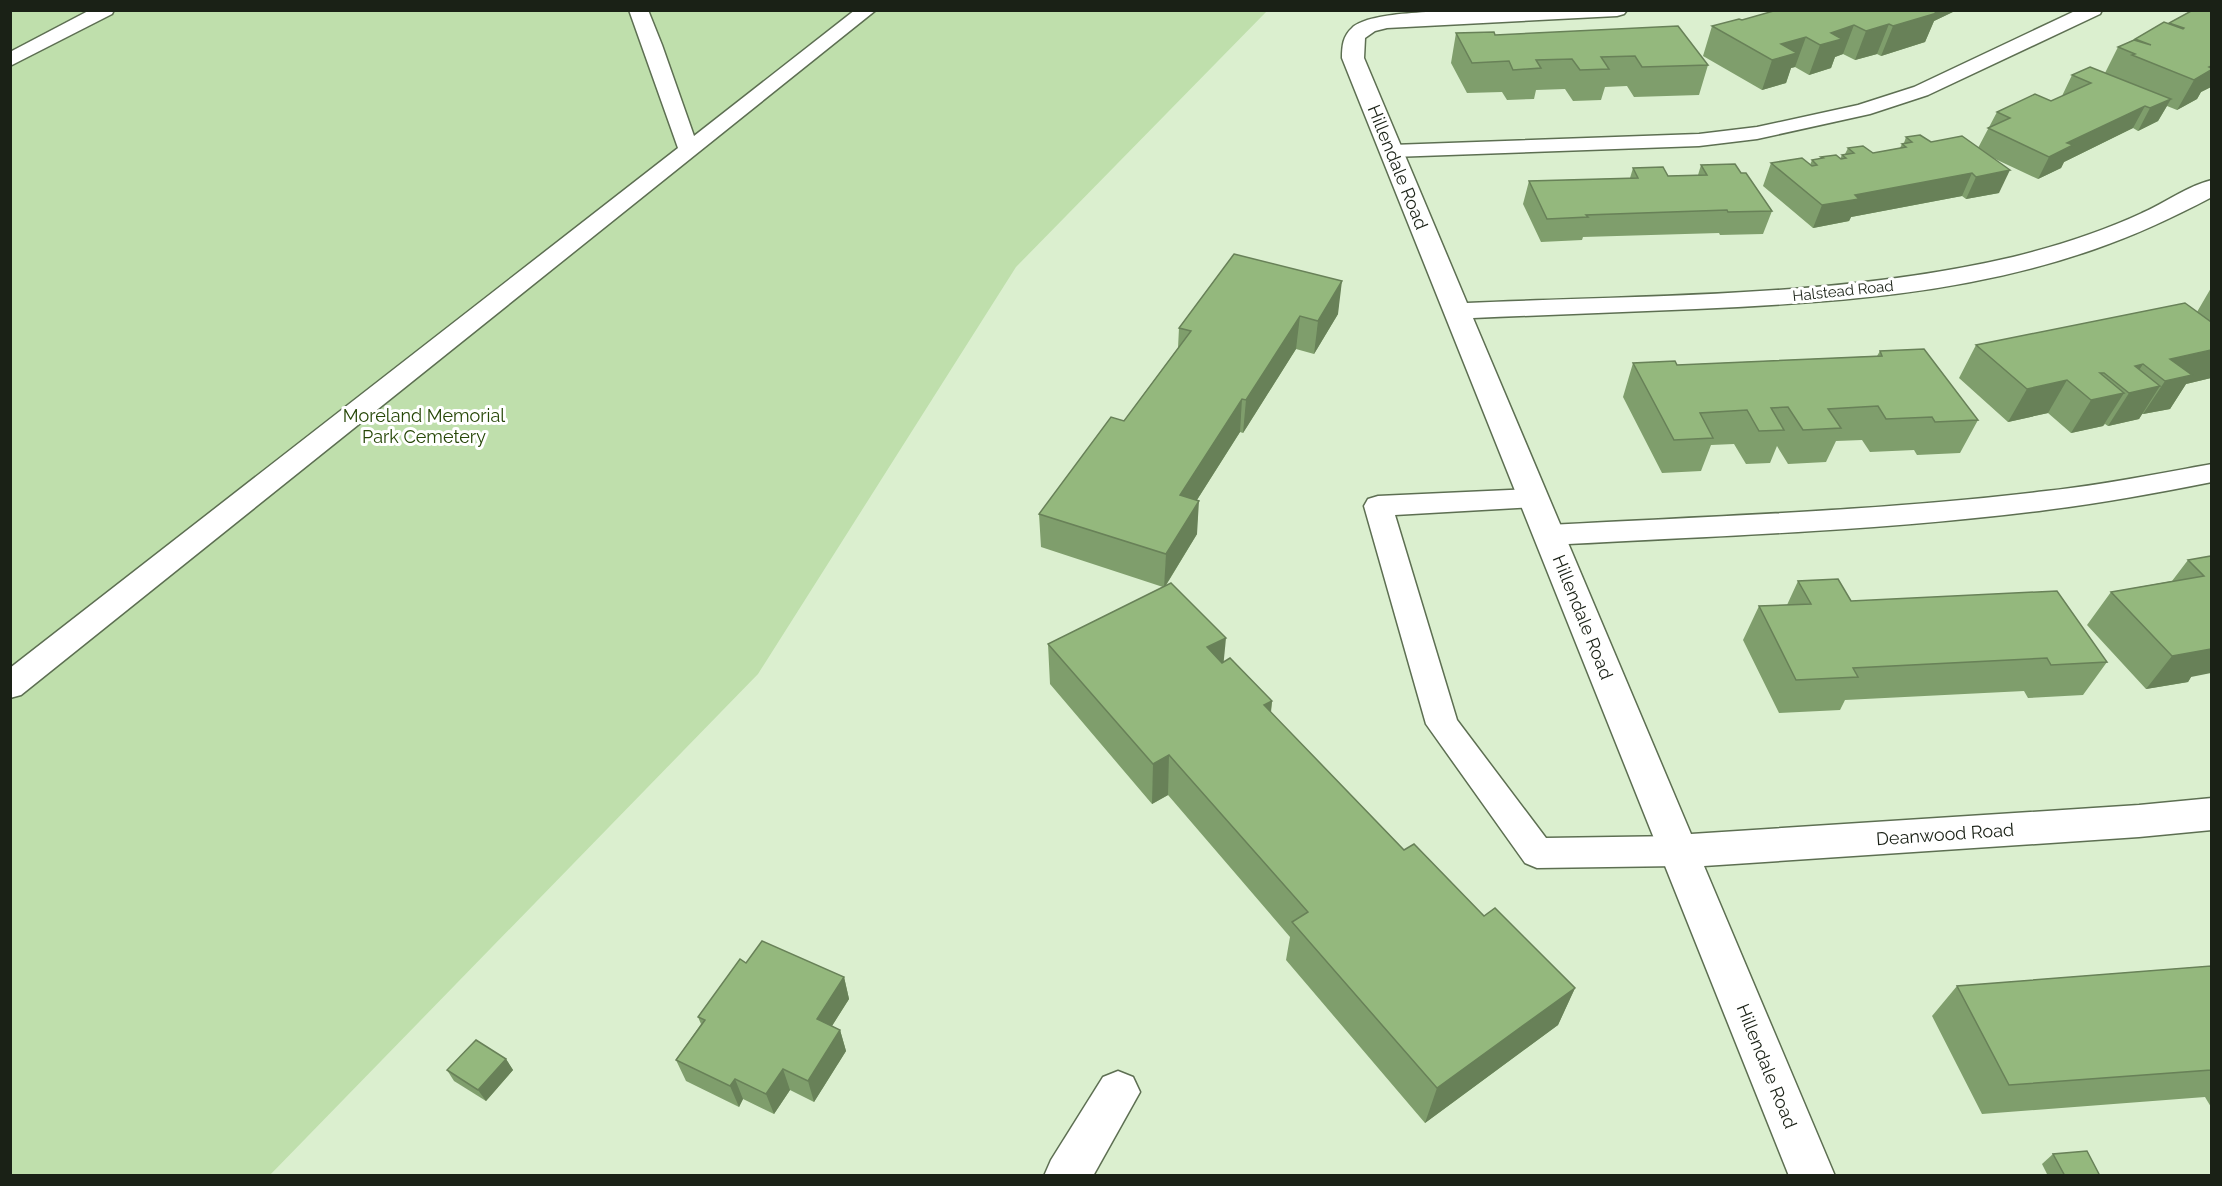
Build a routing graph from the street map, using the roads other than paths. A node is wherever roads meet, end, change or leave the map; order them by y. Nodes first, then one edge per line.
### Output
1 (638, 10) edge
2 (867, 10) edge
3 (1617, 10) edge
4 (2093, 10) edge
5 (105, 11) edge
6 (10, 60) edge
7 (690, 150) junction
8 (1392, 151) junction
9 (2211, 187) edge
10 (1457, 311) junction
11 (2211, 473) edge
12 (1534, 498) junction
13 (1549, 535) junction
14 (10, 686) edge
15 (2211, 813) edge
16 (1679, 851) junction
17 (1118, 1092) dead end
18 (1067, 1176) edge
19 (1812, 1176) edge

1 - 7 lane
2 - 7 lane
3 - 8 street, Hillendale Road
4 - 8 lane
5 - 6 lane
7 - 14 lane
8 - 10 street, Hillendale Road
9 - 10 street, Halstead Road
10 - 12 street, Hillendale Road
11 - 13 lane
12 - 13 street, Hillendale Road
12 - 16 lane
13 - 16 street, Hillendale Road
15 - 16 street, Deanwood Road
16 - 19 street, Hillendale Road
17 - 18 street

